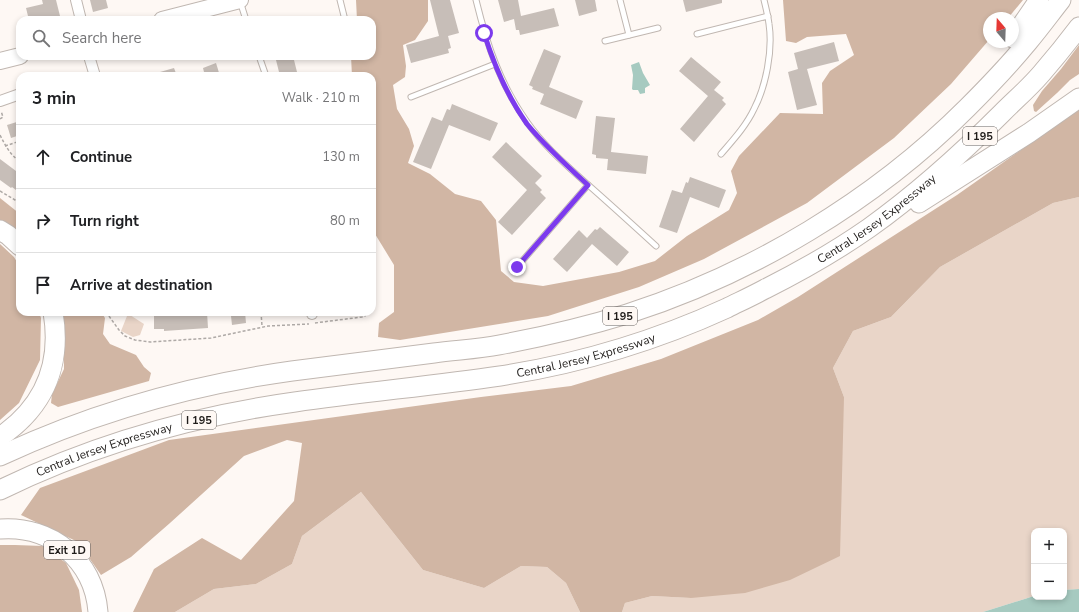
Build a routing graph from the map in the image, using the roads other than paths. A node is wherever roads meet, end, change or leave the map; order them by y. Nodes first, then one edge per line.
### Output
1 (76, 0) edge
2 (240, 0) edge
3 (340, 0) edge
4 (476, 0) edge
5 (620, 0) edge
6 (764, 0) edge
7 (1039, 0) edge
8 (1061, 0) edge
9 (80, 16) edge
10 (178, 16) edge
11 (245, 16) edge
12 (344, 16) edge
13 (768, 16) junction
14 (1079, 27) edge
15 (658, 28) dead end
16 (1019, 29) edge
17 (697, 34) dead end
18 (629, 35) junction
19 (605, 41) dead end
20 (1006, 48) edge
21 (16, 57) edge
22 (0, 60) edge
23 (90, 60) edge
24 (260, 60) edge
25 (495, 64) junction
26 (92, 72) edge
27 (265, 72) edge
28 (16, 95) edge
29 (411, 97) dead end
30 (1079, 98) edge
31 (0, 101) edge
32 (721, 154) dead end
33 (588, 185) junction
34 (828, 219) junction
35 (0, 230) edge
36 (867, 230) junction
37 (16, 242) edge
38 (656, 246) dead end
39 (517, 267) dead end
40 (54, 316) edge
41 (0, 437) edge
42 (0, 456) edge
43 (0, 490) edge
44 (0, 529) edge
45 (98, 612) edge

1 - 9 street
2 - 10 main road
2 - 11 lane
3 - 12 lane
4 - 25 lane
5 - 18 lane
6 - 13 lane
7 - 16 highway
8 - 34 highway, I 195
13 - 17 lane
13 - 32 lane
14 - 36 highway, Central Jersey Expressway / I 195
15 - 18 lane
18 - 19 lane
20 - 34 highway
21 - 22 main road
23 - 26 street
24 - 27 lane
25 - 29 lane
25 - 33 lane
28 - 31 street
30 - 36 highway
33 - 38 lane
33 - 39 lane
34 - 42 highway, I 195
35 - 37 highway
36 - 43 highway, Central Jersey Expressway / I 195
40 - 41 highway
44 - 45 highway, Exit 1D

